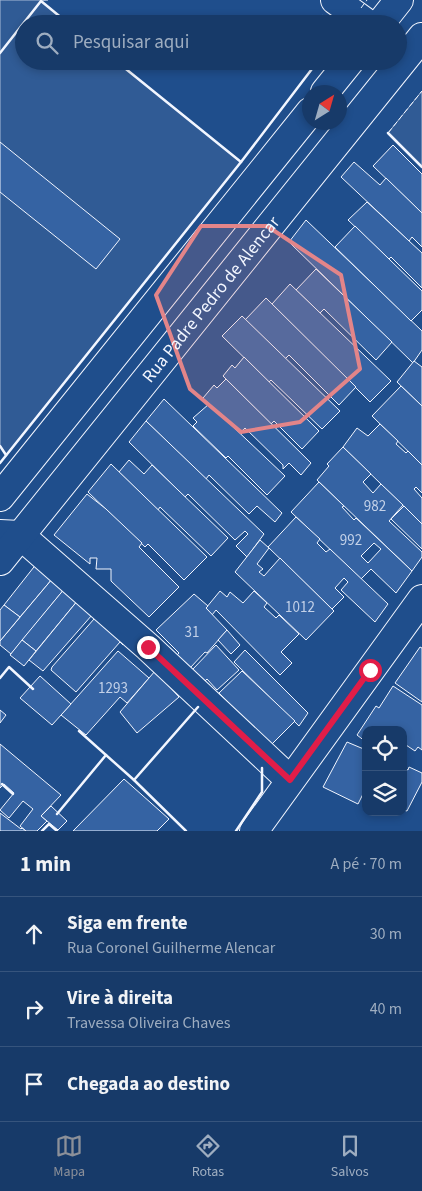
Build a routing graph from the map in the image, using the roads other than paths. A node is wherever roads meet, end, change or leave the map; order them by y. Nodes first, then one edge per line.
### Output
1 (335, 0) edge
2 (399, 0) edge
3 (356, 15) edge
4 (387, 15) edge
5 (422, 37) edge
6 (407, 55) edge
7 (343, 70) edge
8 (395, 70) edge
9 (331, 85) edge
10 (302, 122) edge
11 (0, 498) edge
12 (10, 535) edge
13 (0, 561) edge
14 (422, 599) edge
15 (290, 780) junction
16 (254, 831) edge

1 - 3 main road
2 - 4 main road
5 - 6 main road, Rua Padre Pedro de Alencar
7 - 9 main road
8 - 12 main road, Rua Padre Pedro de Alencar
10 - 11 main road
12 - 13 main road, Rua Padre Pedro de Alencar
12 - 15 main road
14 - 15 main road
15 - 16 main road

